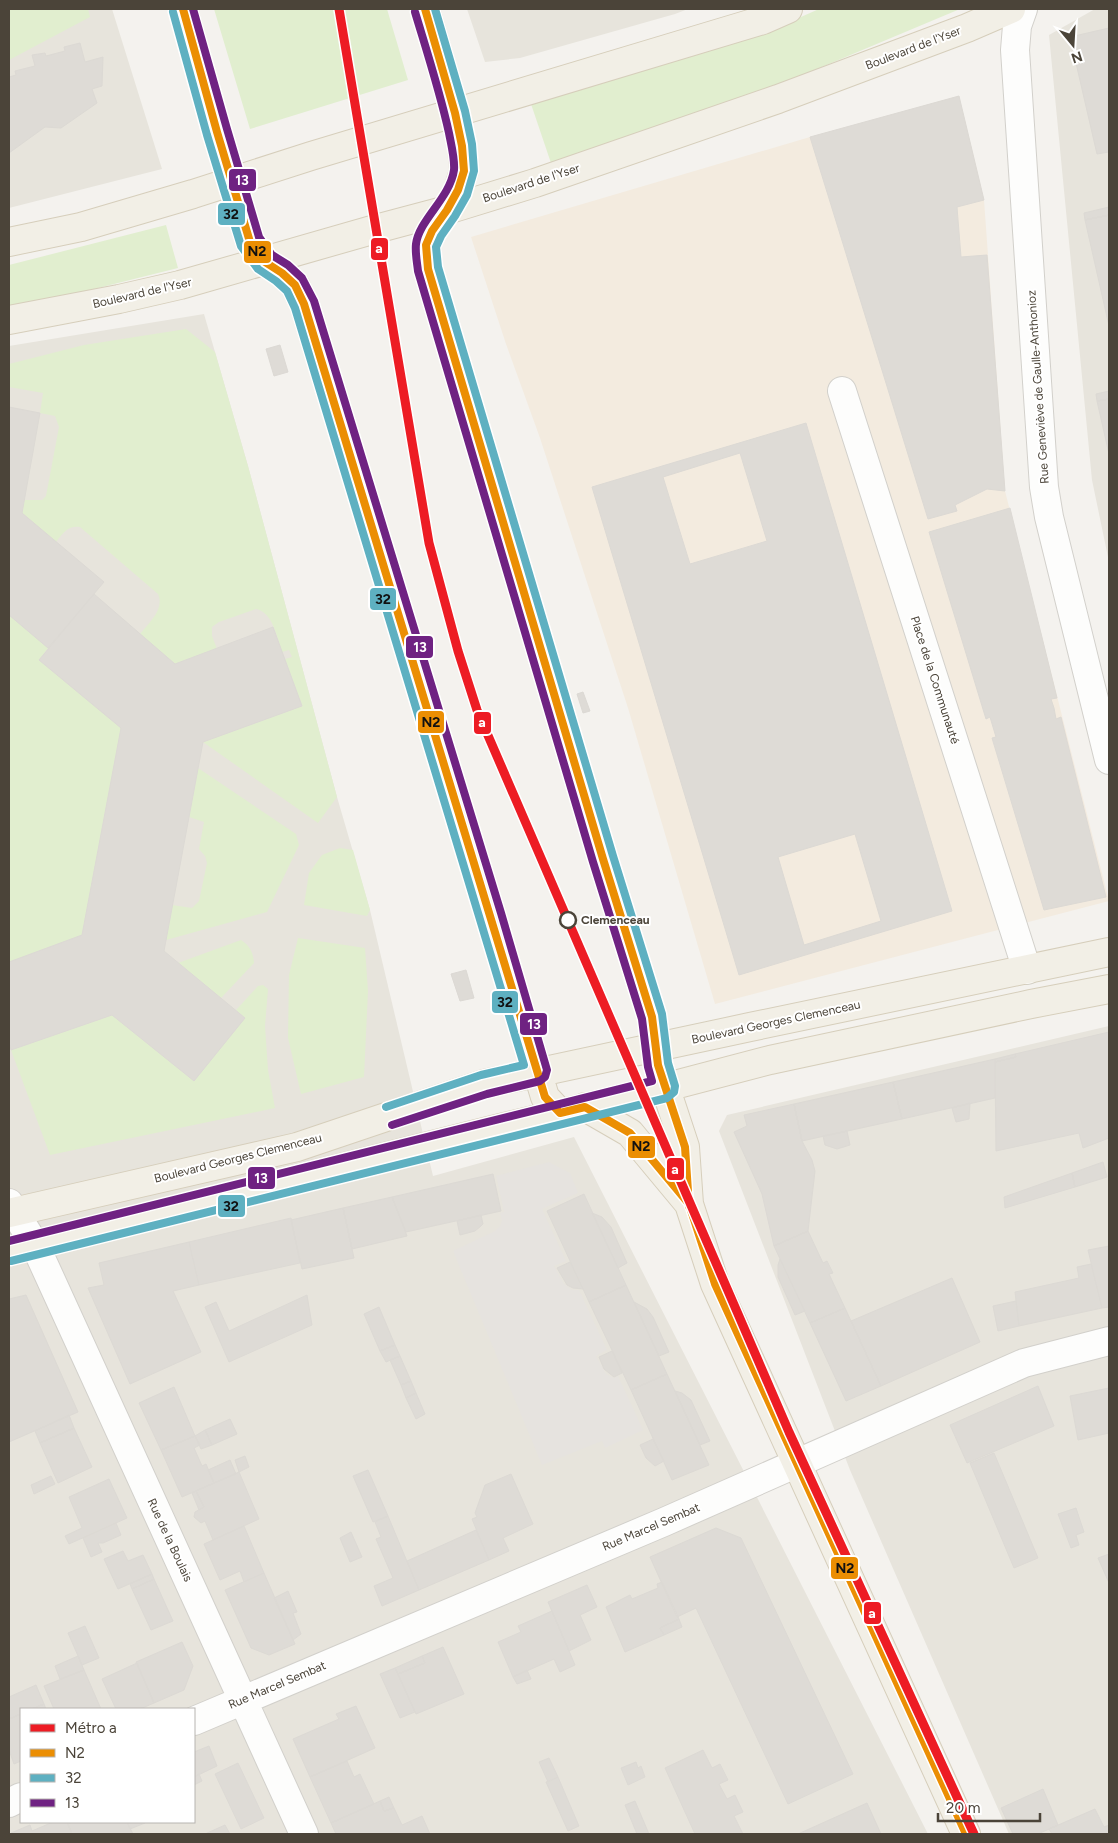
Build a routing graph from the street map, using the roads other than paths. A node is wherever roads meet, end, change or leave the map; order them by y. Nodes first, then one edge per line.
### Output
1 (183, 9) edge
2 (425, 9) edge
3 (788, 9) edge
4 (1011, 9) edge
5 (1023, 9) edge
6 (455, 113) junction
7 (232, 182) junction
8 (447, 210) junction
9 (9, 242) edge
10 (265, 262) junction
11 (9, 320) edge
12 (842, 391) dead end
13 (1109, 760) edge
14 (1109, 952) edge
15 (1027, 970) junction
16 (1109, 989) edge
17 (657, 1047) junction
18 (537, 1072) junction
19 (665, 1088) junction
20 (572, 1110) junction
21 (689, 1204) junction
22 (10, 1209) edge
23 (22, 1248) edge
24 (1109, 1341) edge
25 (796, 1463) junction
26 (243, 1699) junction
27 (195, 1721) edge
28 (304, 1834) edge
29 (966, 1834) edge

1 - 7 main road
2 - 6 main road
3 - 6 main road
4 - 8 main road, Boulevard de l'Yser
5 - 13 street, Rue Geneviève de Gaulle-Anthonioz
6 - 7 main road
6 - 8 main road
7 - 9 main road
7 - 10 main road
8 - 10 main road, Boulevard de l'Yser
8 - 17 main road
10 - 11 main road, Boulevard de l'Yser
10 - 18 main road
12 - 15 street, Place de la Communauté
14 - 15 main road, Boulevard Georges Clemenceau
15 - 17 main road, Boulevard Georges Clemenceau
16 - 19 main road
17 - 18 main road, Boulevard Georges Clemenceau
17 - 19 main road
18 - 20 main road
18 - 22 main road, Boulevard Georges Clemenceau
19 - 20 main road
19 - 21 main road
20 - 21 main road
20 - 23 main road
21 - 25 main road
22 - 23 street, Rue de la Boulais
23 - 26 street, Rue de la Boulais
24 - 25 street, Rue Marcel Sembat
25 - 26 street, Rue Marcel Sembat
25 - 29 main road
26 - 27 street, Rue Marcel Sembat
26 - 28 street, Rue de la Boulais

